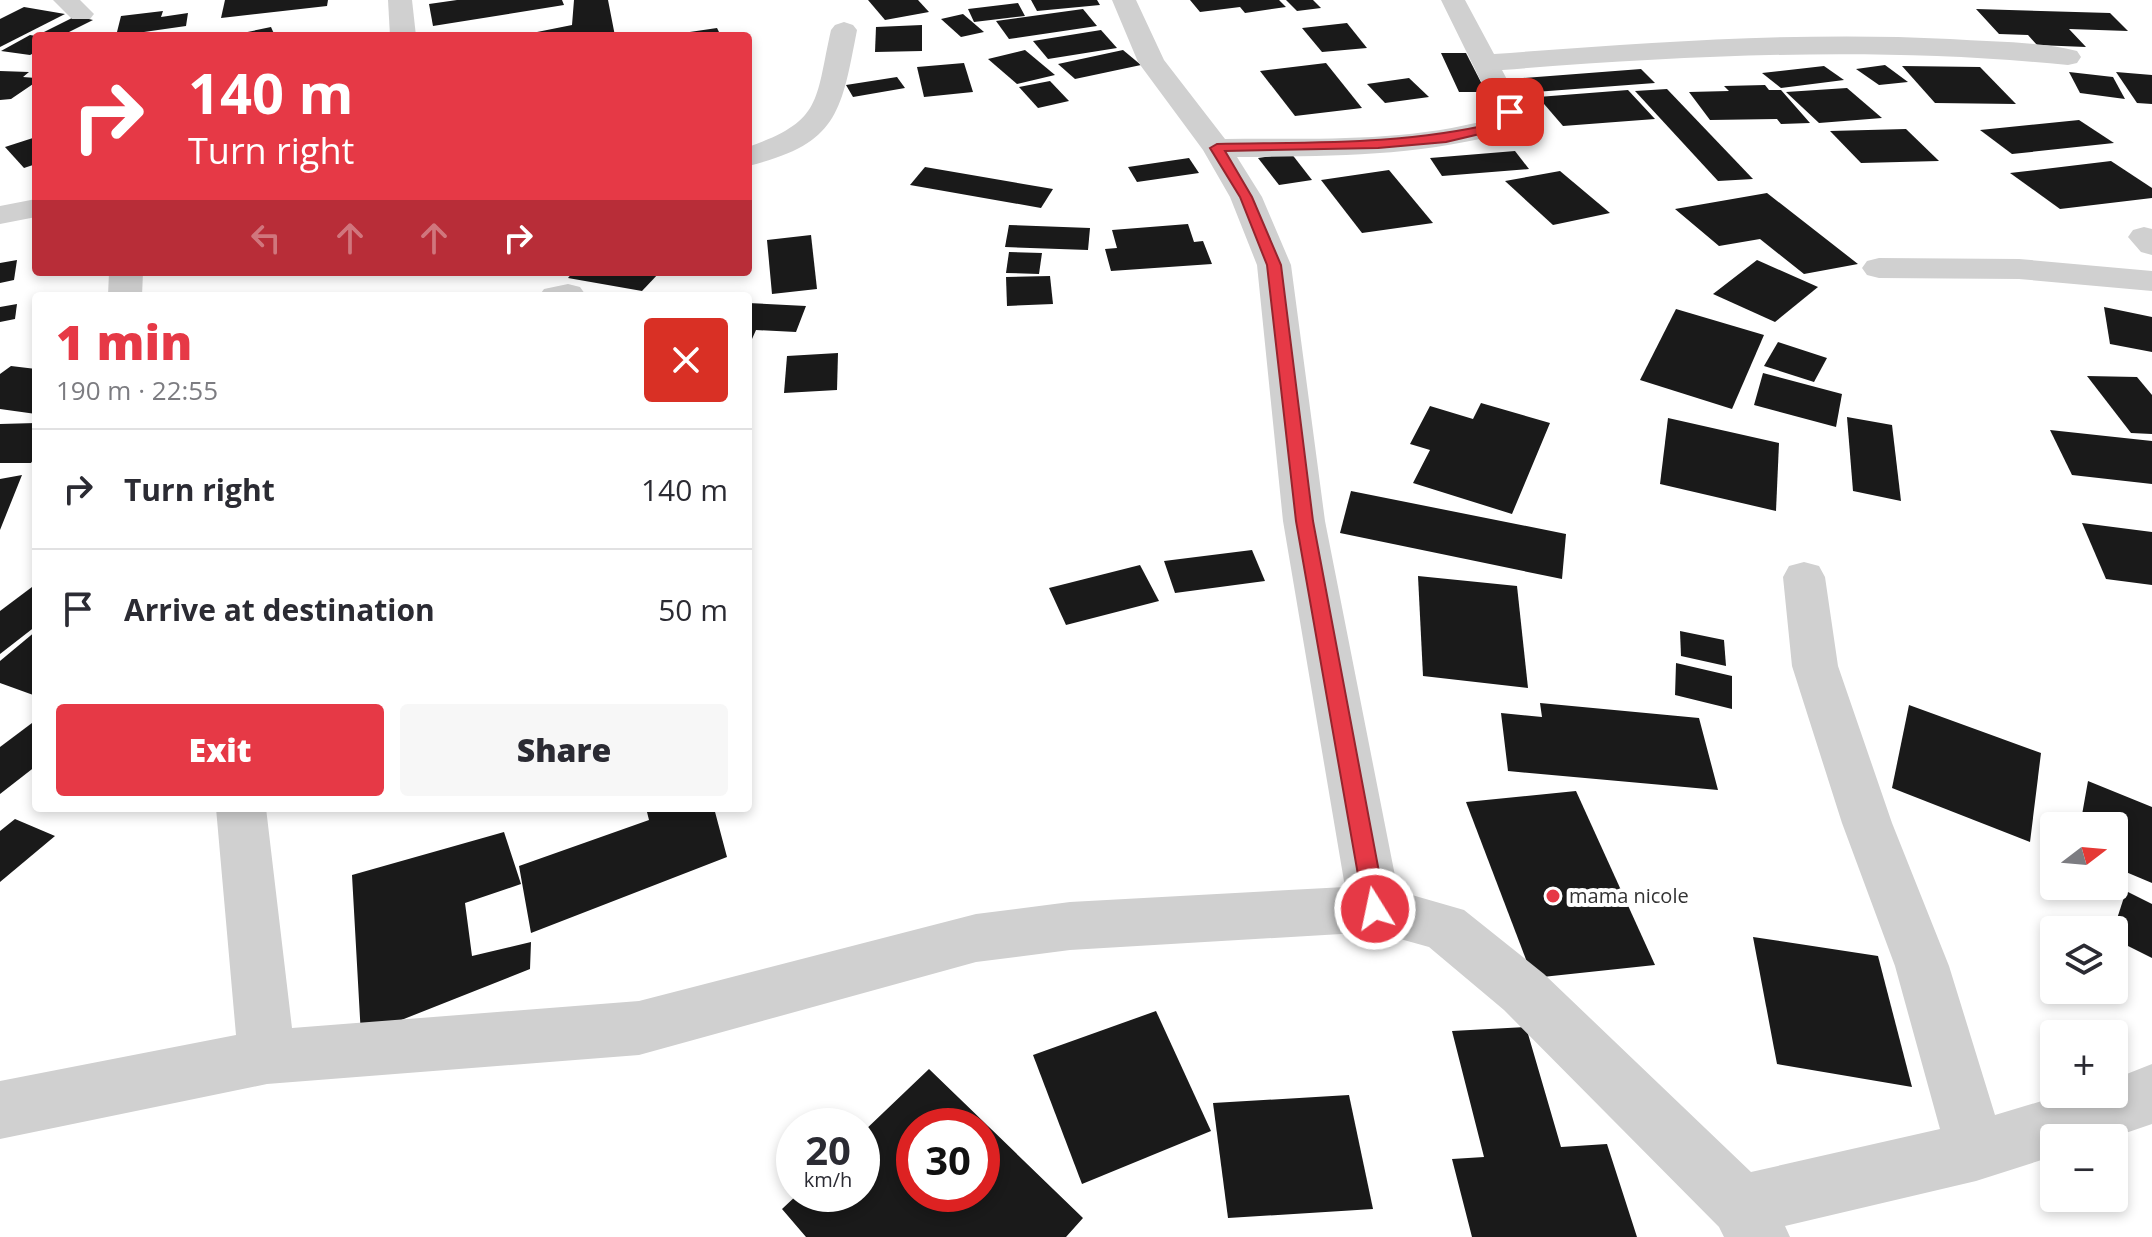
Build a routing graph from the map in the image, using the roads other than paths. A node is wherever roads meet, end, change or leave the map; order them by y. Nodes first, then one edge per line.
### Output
1 (400, 0) edge
2 (1124, 0) edge
3 (1453, 0) edge
4 (844, 30) dead end
5 (403, 32) edge
6 (2068, 57) dead end
7 (1485, 63) junction
8 (1217, 148) junction
9 (752, 155) edge
10 (32, 209) edge
11 (0, 215) edge
12 (1879, 268) dead end
13 (2152, 281) edge
14 (1804, 577) dead end
15 (241, 812) edge
16 (1375, 909) junction
17 (267, 1057) junction
18 (2148, 1100) edge
19 (0, 1110) edge
20 (1976, 1151) junction
21 (1750, 1221) edge

1 - 5 street
2 - 8 street
3 - 7 street
4 - 9 street
6 - 7 street
7 - 8 street
8 - 16 street
10 - 11 street
12 - 13 street
14 - 20 street
15 - 17 street
16 - 17 street
16 - 21 street
17 - 19 street
18 - 20 street
20 - 21 street

